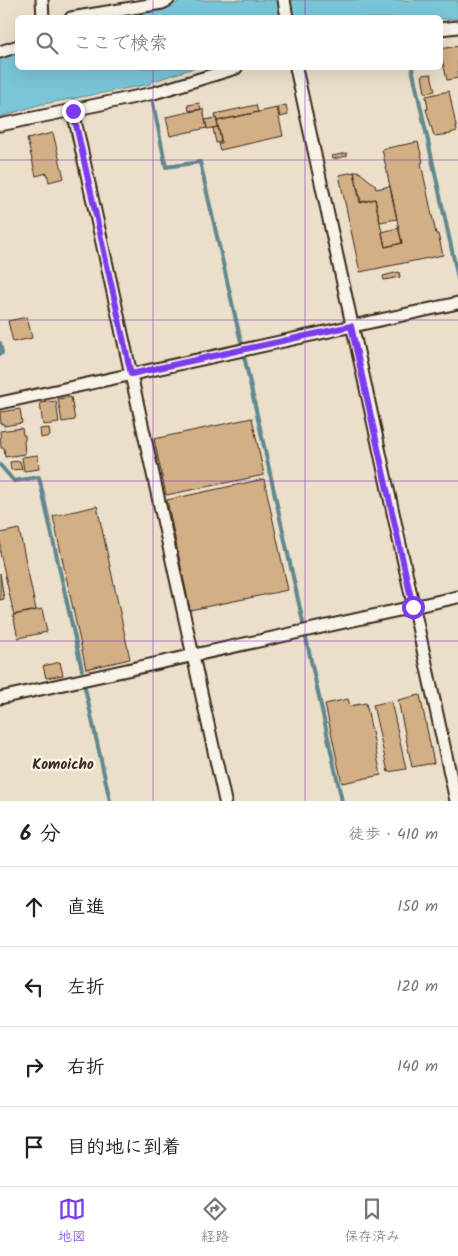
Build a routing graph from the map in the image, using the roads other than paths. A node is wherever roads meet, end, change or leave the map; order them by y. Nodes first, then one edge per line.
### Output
1 (42, 0) edge
2 (168, 0) edge
3 (284, 0) edge
4 (43, 15) edge
5 (89, 15) edge
6 (286, 15) edge
7 (458, 27) edge
8 (443, 29) edge
9 (15, 47) edge
10 (0, 52) edge
11 (229, 70) edge
12 (296, 70) edge
13 (73, 111) junction
14 (0, 125) edge
15 (458, 303) edge
16 (351, 326) junction
17 (131, 374) junction
18 (0, 403) edge
19 (458, 597) edge
20 (413, 607) junction
21 (193, 655) junction
22 (0, 698) edge
23 (225, 801) edge
24 (456, 801) edge

1 - 4 street
2 - 5 street
3 - 6 street
7 - 8 street
9 - 10 street
11 - 13 street
12 - 16 street
13 - 14 street
13 - 17 street
15 - 16 street
16 - 17 street
16 - 20 street
17 - 18 street
17 - 21 street
19 - 20 street
20 - 21 street
20 - 24 street
21 - 22 street
21 - 23 street

